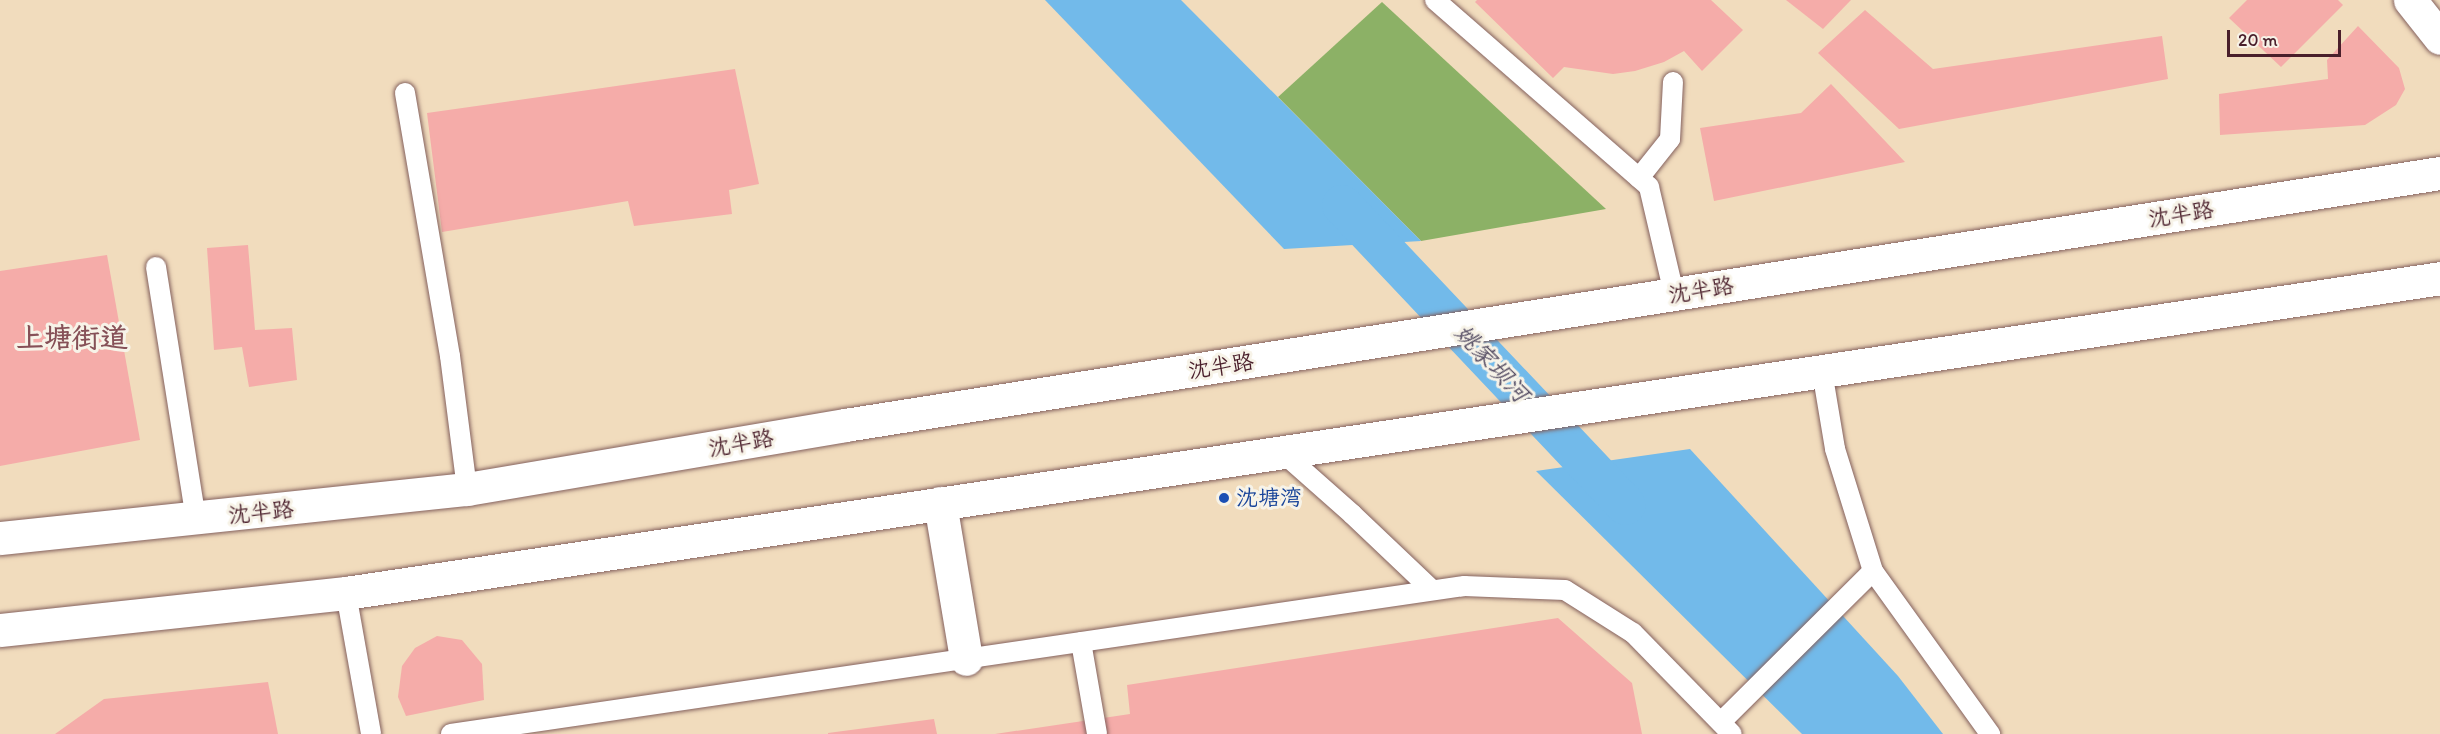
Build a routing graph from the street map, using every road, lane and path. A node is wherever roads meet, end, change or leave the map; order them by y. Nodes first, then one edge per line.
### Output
1 (1435, 0) edge
2 (2410, 0) edge
3 (2440, 38) edge
4 (1673, 82) dead end
5 (405, 93) dead end
6 (2440, 173) edge
7 (1639, 178) junction
8 (156, 267) dead end
9 (2440, 278) edge
10 (1674, 294) junction
11 (1822, 371) junction
12 (1282, 452) junction
13 (467, 489) junction
14 (939, 503) junction
15 (196, 519) junction
16 (0, 538) edge
17 (1873, 571) junction
18 (1432, 590) junction
19 (346, 593) junction
20 (0, 630) edge
21 (1081, 642) junction
22 (966, 659) junction
23 (1726, 728) edge
24 (371, 734) edge
25 (451, 734) edge
26 (1097, 734) edge
27 (1990, 734) edge

1 - 7 lane
2 - 3 main road
4 - 7 lane
5 - 13 lane
6 - 10 main road, 沈半路
7 - 10 lane
8 - 15 lane
9 - 11 main road
10 - 13 main road, 沈半路
11 - 12 main road
11 - 17 lane
12 - 14 main road
12 - 18 lane
13 - 15 main road, 沈半路
14 - 19 main road
14 - 22 main road
15 - 16 main road, 沈半路
17 - 23 lane
17 - 27 lane
18 - 21 lane
18 - 23 lane
19 - 20 main road
19 - 24 lane
21 - 22 lane
21 - 26 lane
22 - 25 lane

